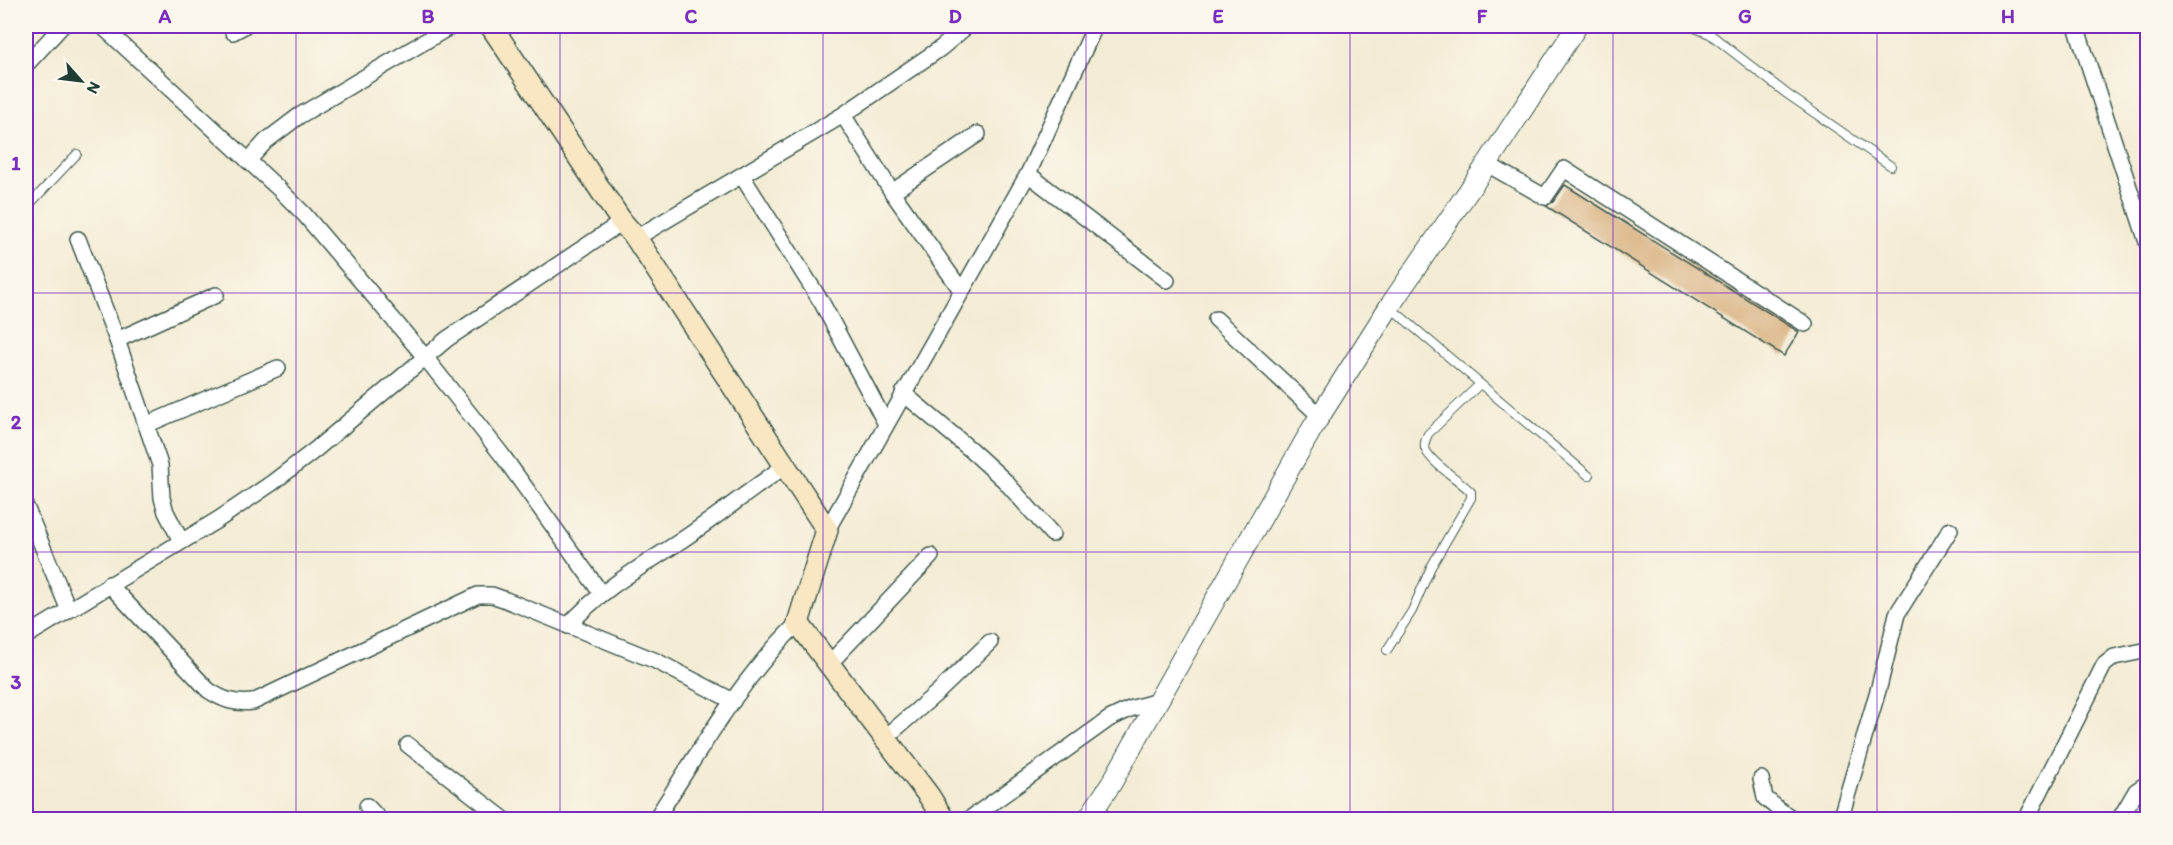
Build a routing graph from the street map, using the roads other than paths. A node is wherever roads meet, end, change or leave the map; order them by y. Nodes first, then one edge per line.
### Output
1 (62, 26) edge
2 (102, 26) edge
3 (451, 26) edge
4 (491, 26) edge
5 (966, 26) edge
6 (1095, 26) edge
7 (1577, 26) edge
8 (1690, 26) edge
9 (2076, 26) edge
10 (26, 65) edge
11 (843, 115) junction
12 (978, 134) dead end
13 (78, 154) dead end
14 (248, 161) junction
15 (1487, 164) junction
16 (1892, 166) dead end
17 (1028, 174) junction
18 (741, 176) junction
19 (892, 192) junction
20 (26, 208) edge
21 (622, 222) junction
22 (636, 238) junction
23 (78, 239) dead end
24 (2148, 245) edge
25 (1167, 280) dead end
26 (961, 290) junction
27 (216, 295) dead end
28 (1389, 307) junction
29 (1216, 319) dead end
30 (1805, 324) dead end
31 (117, 340) junction
32 (425, 357) junction
33 (278, 368) dead end
34 (1480, 384) junction
35 (903, 393) junction
36 (1320, 416) junction
37 (886, 424) junction
38 (146, 425) junction
39 (784, 466) junction
40 (1589, 476) dead end
41 (26, 507) edge
42 (827, 530) junction
43 (1950, 530) dead end
44 (1052, 534) dead end
45 (181, 541) junction
46 (931, 556) dead end
47 (109, 584) junction
48 (601, 593) junction
49 (68, 608) junction
50 (798, 623) junction
51 (568, 626) junction
52 (26, 636) edge
53 (990, 642) dead end
54 (1387, 650) dead end
55 (2148, 650) edge
56 (829, 664) junction
57 (733, 701) junction
58 (1158, 701) junction
59 (885, 738) junction
60 (408, 745) dead end
61 (1761, 779) dead end
62 (2148, 783) edge
63 (367, 806) dead end
64 (380, 819) edge
65 (505, 819) edge
66 (655, 819) edge
67 (944, 819) edge
68 (968, 819) edge
69 (1087, 819) edge
70 (1795, 819) edge
71 (1840, 819) edge
72 (2026, 819) edge
73 (2119, 819) edge

1 - 10 street
2 - 14 street
3 - 14 street
4 - 21 main road
5 - 11 street
6 - 17 street
7 - 15 street
8 - 16 lane
9 - 24 street
11 - 18 street
11 - 19 street
12 - 19 street
13 - 20 lane
14 - 32 street
15 - 28 street
15 - 30 street
17 - 25 street
17 - 26 street
18 - 22 street
18 - 37 street
19 - 26 street
21 - 22 main road
21 - 32 street
22 - 39 main road
23 - 31 street
26 - 35 street
27 - 31 street
28 - 34 lane
28 - 36 street
29 - 36 street
31 - 38 street
32 - 45 street
32 - 48 street
33 - 38 street
34 - 40 lane
34 - 54 lane
35 - 37 street
35 - 44 street
36 - 58 street
37 - 42 street
38 - 45 street
39 - 42 main road
39 - 48 street
41 - 49 street
42 - 50 main road
43 - 71 street
45 - 47 street
46 - 56 street
47 - 49 street
47 - 51 street
48 - 51 street
49 - 52 street
50 - 56 main road
50 - 57 street
51 - 57 street
53 - 59 street
55 - 72 street
56 - 59 main road
57 - 66 street
58 - 68 street
58 - 69 street
59 - 67 main road
60 - 65 street
61 - 70 street
62 - 73 street
63 - 64 street

